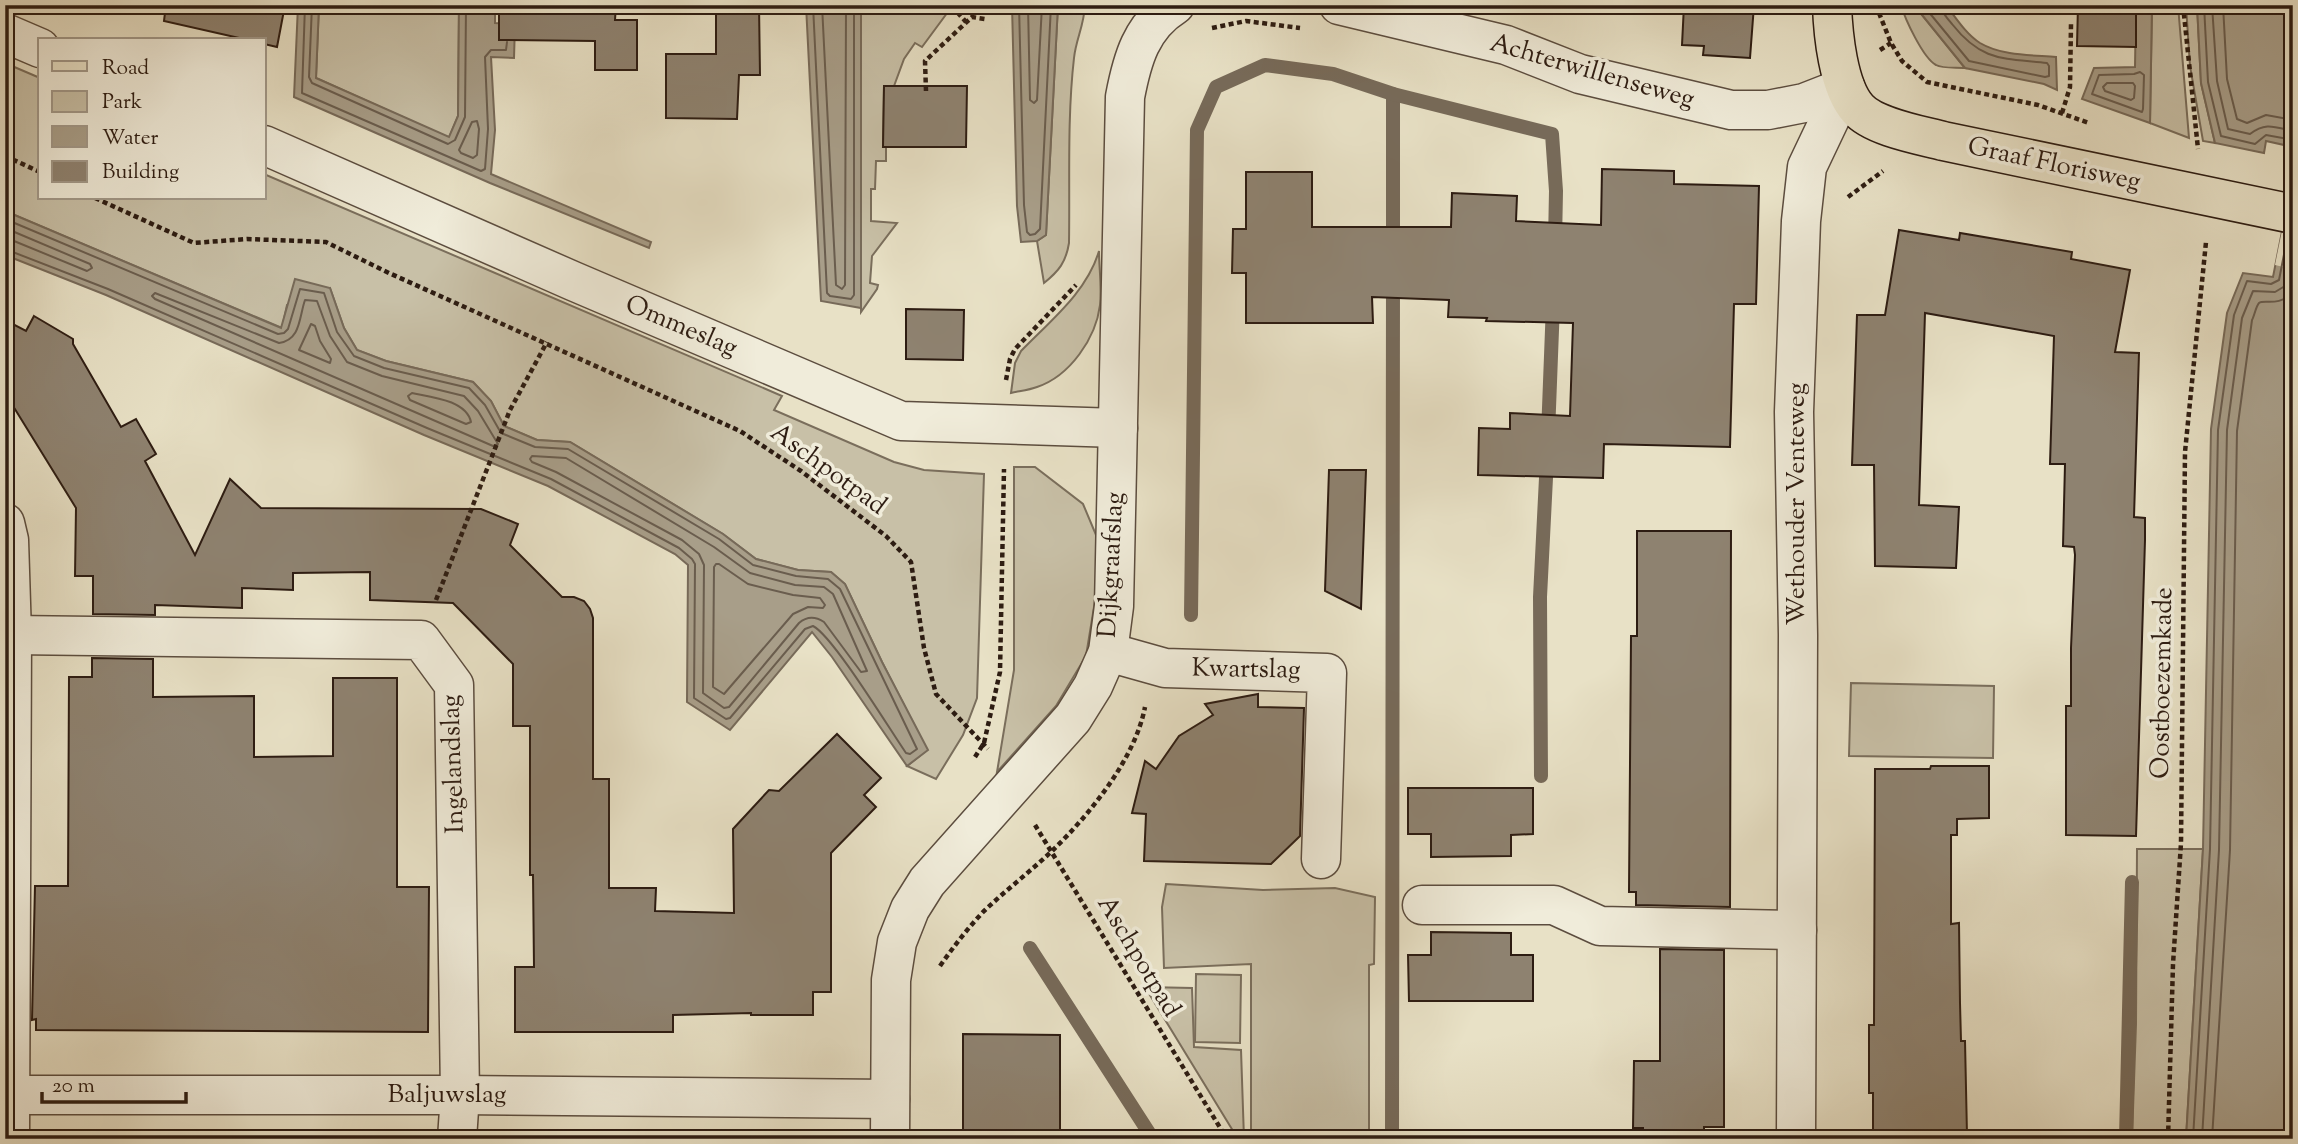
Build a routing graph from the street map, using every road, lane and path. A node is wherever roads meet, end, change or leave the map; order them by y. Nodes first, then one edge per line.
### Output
1 (1339, 5) edge
2 (1832, 5) edge
3 (1877, 5) edge
4 (2183, 5) edge
5 (952, 6) edge
6 (1165, 8) edge
7 (985, 19) dead end
8 (966, 22) junction
9 (2071, 24) dead end
10 (1285, 25) dead end
11 (1203, 32) dead end
12 (5, 33) edge
13 (1891, 43) dead end
14 (38, 47) edge
15 (1845, 87) junction
16 (926, 91) dead end
17 (2062, 114) dead end
18 (266, 146) edge
19 (5, 156) edge
20 (38, 172) edge
21 (2203, 197) junction
22 (100, 200) edge
23 (2286, 213) edge
24 (2206, 236) dead end
25 (1083, 276) dead end
26 (547, 342) junction
27 (1006, 383) dead end
28 (1118, 428) junction
29 (5, 523) edge
30 (12, 635) junction
31 (421, 640) junction
32 (1108, 652) junction
33 (1151, 665) junction
34 (1012, 787) junction
35 (1051, 852) junction
36 (1321, 859) dead end
37 (1422, 905) dead end
38 (1797, 930) junction
39 (936, 971) dead end
40 (7, 1095) edge
41 (460, 1095) junction
42 (890, 1099) junction
43 (10, 1139) edge
44 (457, 1139) edge
45 (890, 1139) edge
46 (1227, 1139) edge
47 (1796, 1139) edge
48 (2168, 1139) edge

1 - 15 street, Achterwillenseweg
2 - 15 main road
3 - 13 path
4 - 21 path
5 - 8 path
6 - 28 street, Dijkgraafslag
7 - 8 path
8 - 16 path
9 - 17 path
10 - 11 path
12 - 14 street
15 - 21 main road, Graaf Florisweg
15 - 38 street, Wethouder Venteweg
18 - 28 street, Ommeslag
19 - 20 path
21 - 23 main road, Graaf Florisweg
22 - 26 path, Aschpotpad
24 - 48 path, Oostboezemkade
25 - 27 path
26 - 31 path
26 - 34 path, Aschpotpad
28 - 32 street, Dijkgraafslag
29 - 30 street
30 - 31 street
30 - 40 street
31 - 41 street, Ingelandslag
32 - 33 street, Kwartslag
32 - 34 street, Dijkgraafslag
33 - 35 path
33 - 36 street, Kwartslag
34 - 35 path, Aschpotpad
34 - 42 street, Dijkgraafslag
35 - 39 path
35 - 46 path, Aschpotpad
37 - 38 street
38 - 47 street, Wethouder Venteweg
40 - 41 street, Baljuwslag
40 - 43 street
41 - 42 street, Baljuwslag
41 - 44 street, Ingelandslag
42 - 45 street, Dijkgraafslag

